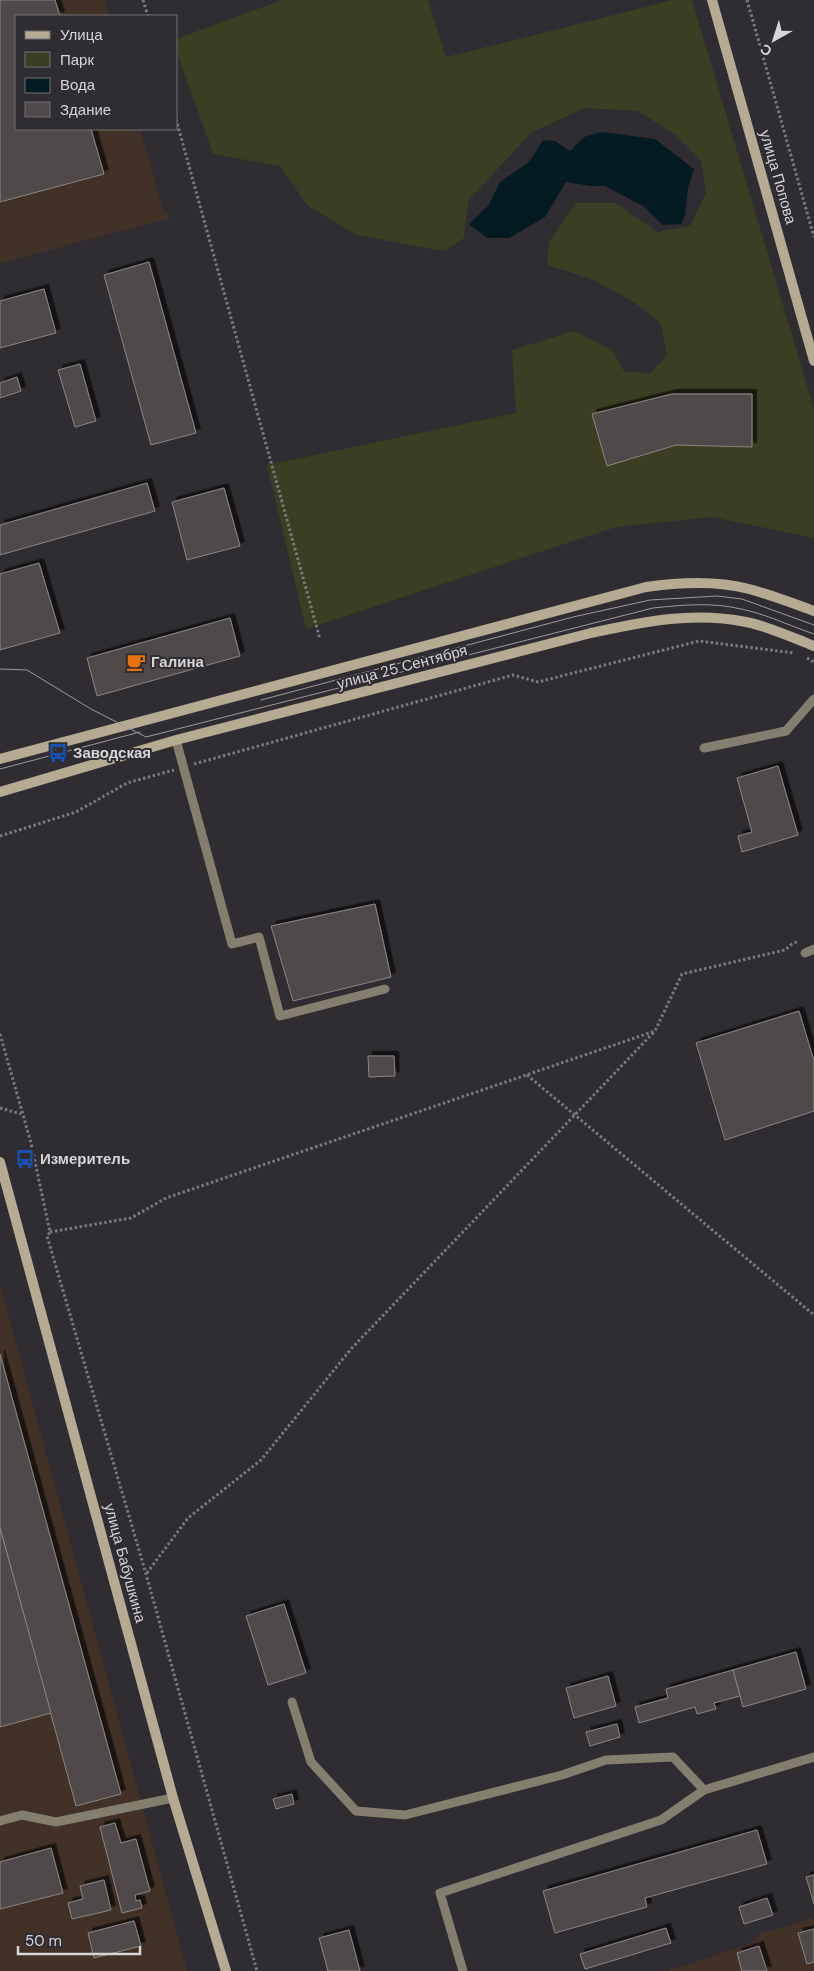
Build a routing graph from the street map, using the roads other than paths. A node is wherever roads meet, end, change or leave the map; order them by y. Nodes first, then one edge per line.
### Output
1 (712, 0) edge
2 (814, 361) edge
3 (814, 611) edge
4 (814, 646) edge
5 (814, 699) edge
6 (176, 740) junction
7 (704, 748) dead end
8 (0, 759) edge
9 (0, 792) edge
10 (814, 949) edge
11 (805, 953) dead end
12 (385, 988) dead end
13 (0, 1162) edge
14 (292, 1702) dead end
15 (814, 1757) edge
16 (704, 1790) junction
17 (173, 1798) junction
18 (0, 1821) edge
19 (226, 1971) edge
20 (463, 1971) edge

1 - 2 main road, улица Попова
3 - 8 main road
4 - 6 main road, улица 25 Сентября
5 - 7 lane
6 - 9 main road, улица 25 Сентября
6 - 12 lane
10 - 11 lane
13 - 17 main road, улица Бабушкина
14 - 16 lane
15 - 16 lane
16 - 20 lane
17 - 18 lane
17 - 19 main road, улица Бабушкина

